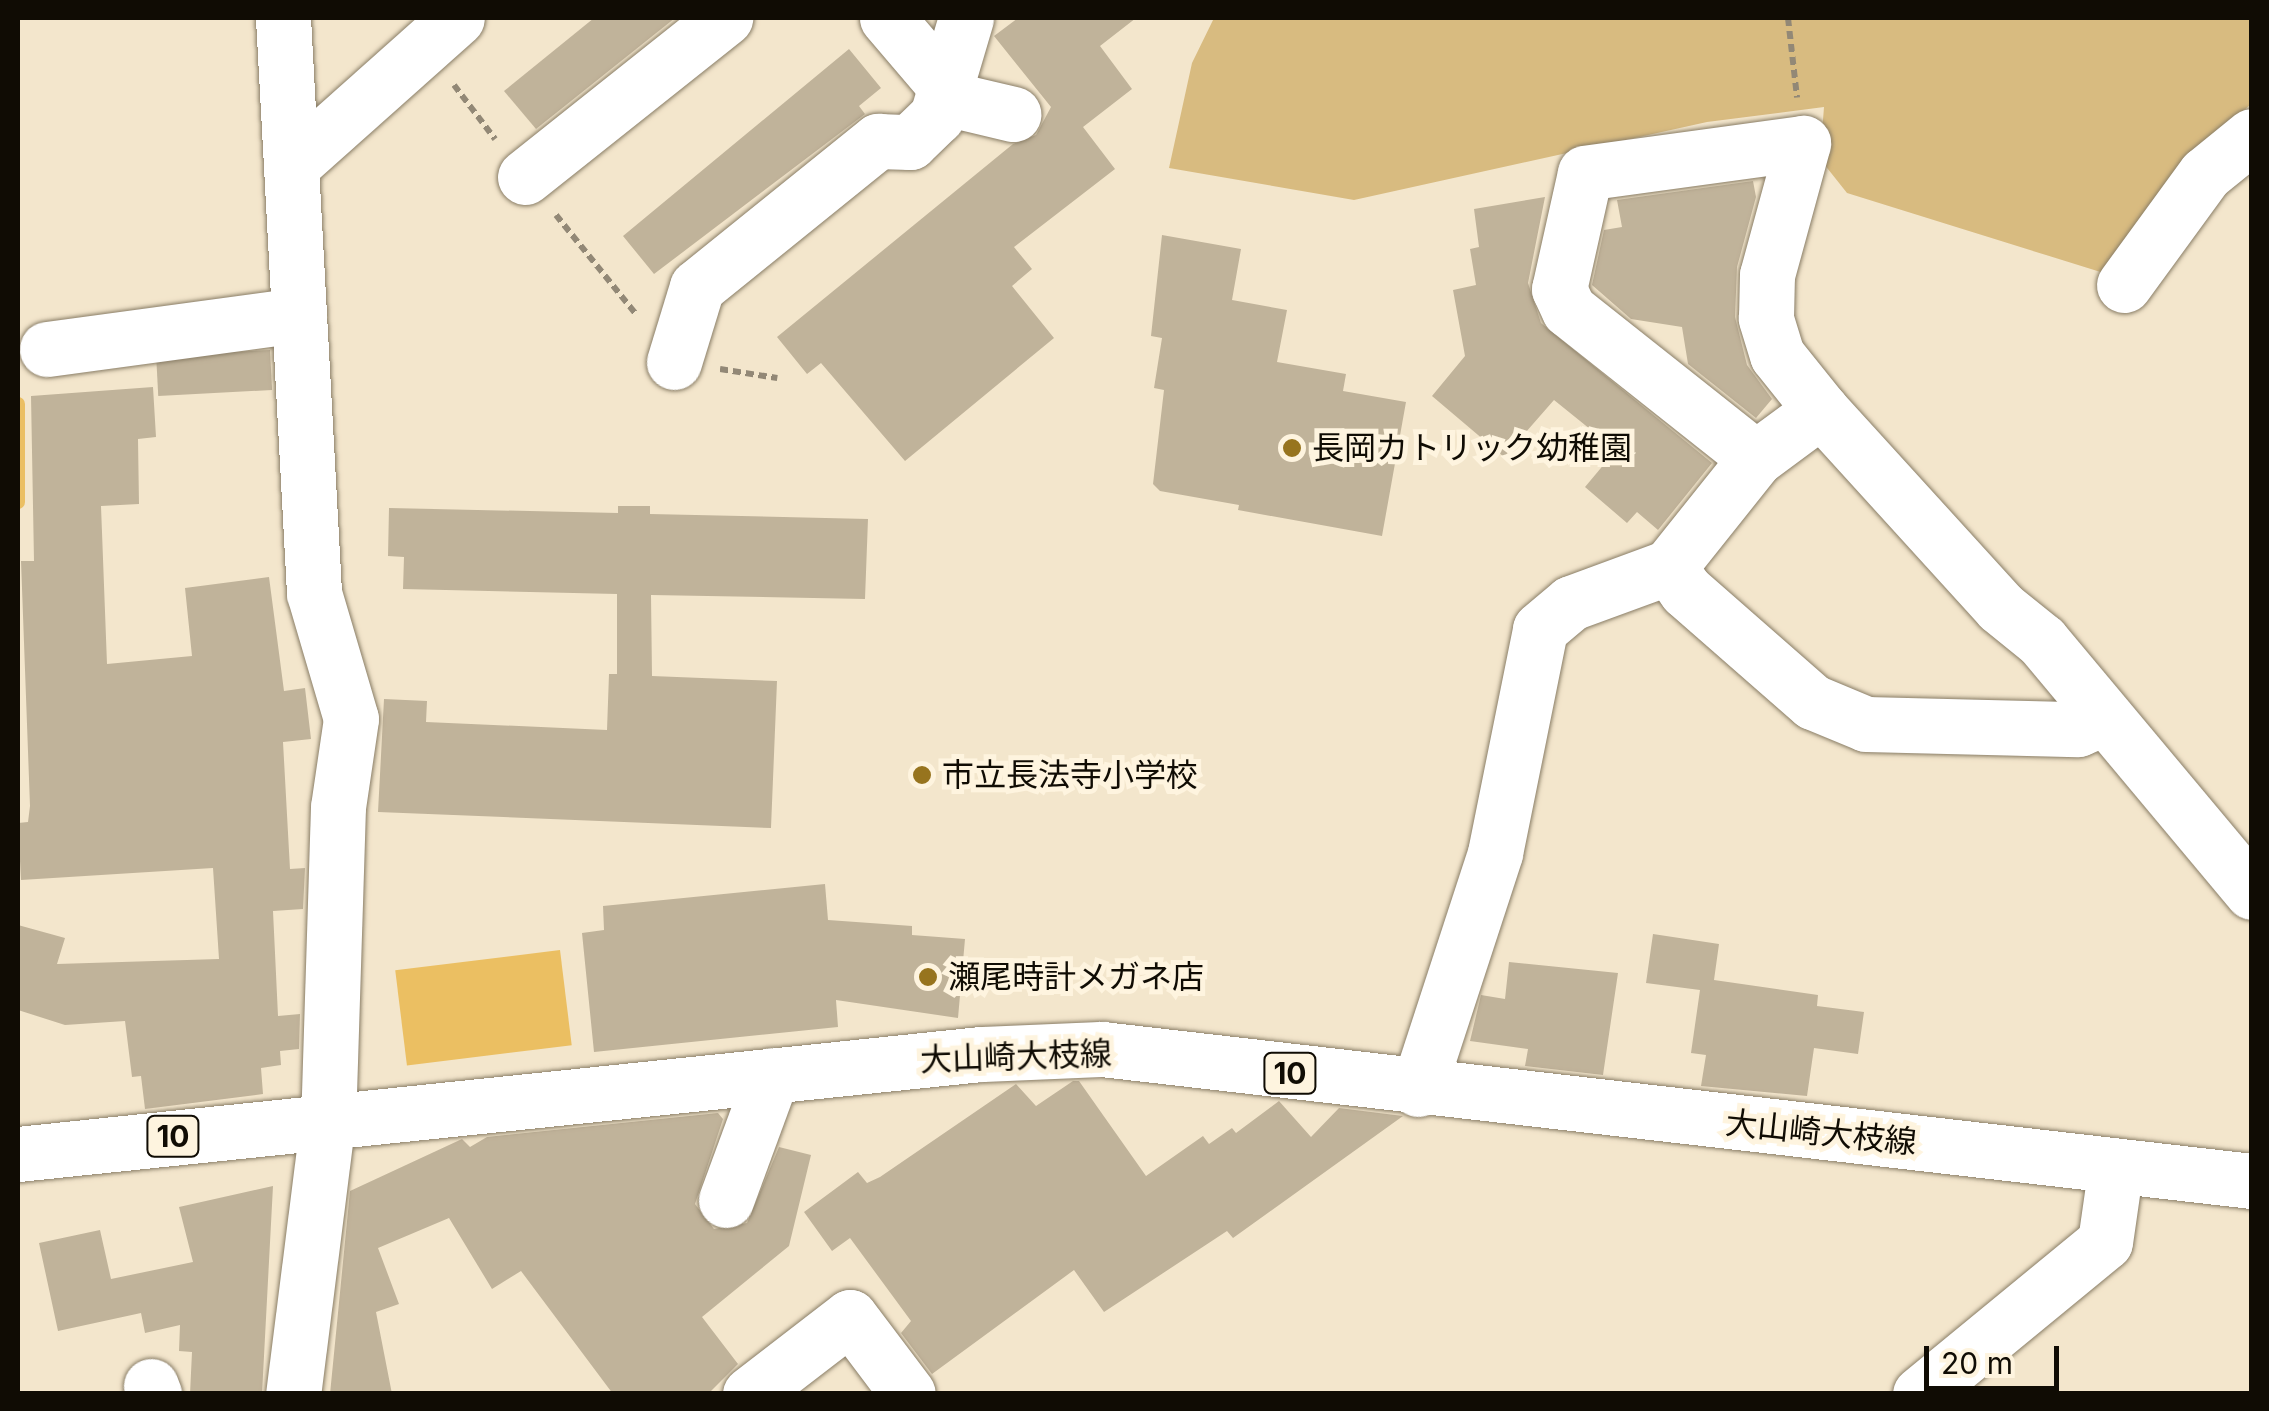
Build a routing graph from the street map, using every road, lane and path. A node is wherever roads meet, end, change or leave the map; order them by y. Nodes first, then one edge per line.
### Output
1 (282, 18) edge
2 (725, 18) edge
3 (887, 18) edge
4 (966, 18) edge
5 (1788, 18) edge
6 (440, 31) edge
7 (946, 88) junction
8 (1012, 114) dead end
9 (2252, 136) edge
10 (1802, 143) junction
11 (291, 166) junction
12 (525, 177) junction
13 (2124, 284) dead end
14 (299, 314) junction
15 (47, 348) dead end
16 (674, 362) junction
17 (777, 378) dead end
18 (1821, 410) junction
19 (1756, 458) junction
20 (1669, 567) junction
21 (2104, 718) junction
22 (2252, 892) edge
23 (772, 1074) junction
24 (1418, 1089) junction
25 (328, 1118) junction
26 (18, 1154) edge
27 (2116, 1166) junction
28 (2252, 1180) edge
29 (726, 1200) dead end
30 (293, 1394) edge
31 (750, 1394) edge
32 (908, 1394) edge
33 (1920, 1394) edge

1 - 11 street
2 - 12 street
3 - 7 street
4 - 7 street
5 - 10 path
6 - 11 street
6 - 12 path
7 - 8 street
7 - 16 street
9 - 13 street
10 - 18 street
10 - 19 street
11 - 14 street
12 - 16 path
14 - 15 street
14 - 25 street
16 - 17 path
18 - 19 street
18 - 21 street
19 - 20 street
20 - 21 street
20 - 24 street
21 - 22 street
23 - 24 street, 大山崎大枝線 / 10
23 - 25 street, 大山崎大枝線 / 10
23 - 29 street
24 - 27 street, 大山崎大枝線 / 10
25 - 26 street, 大山崎大枝線 / 10
25 - 30 street
27 - 28 street, 大山崎大枝線 / 10
27 - 33 street
31 - 32 street

